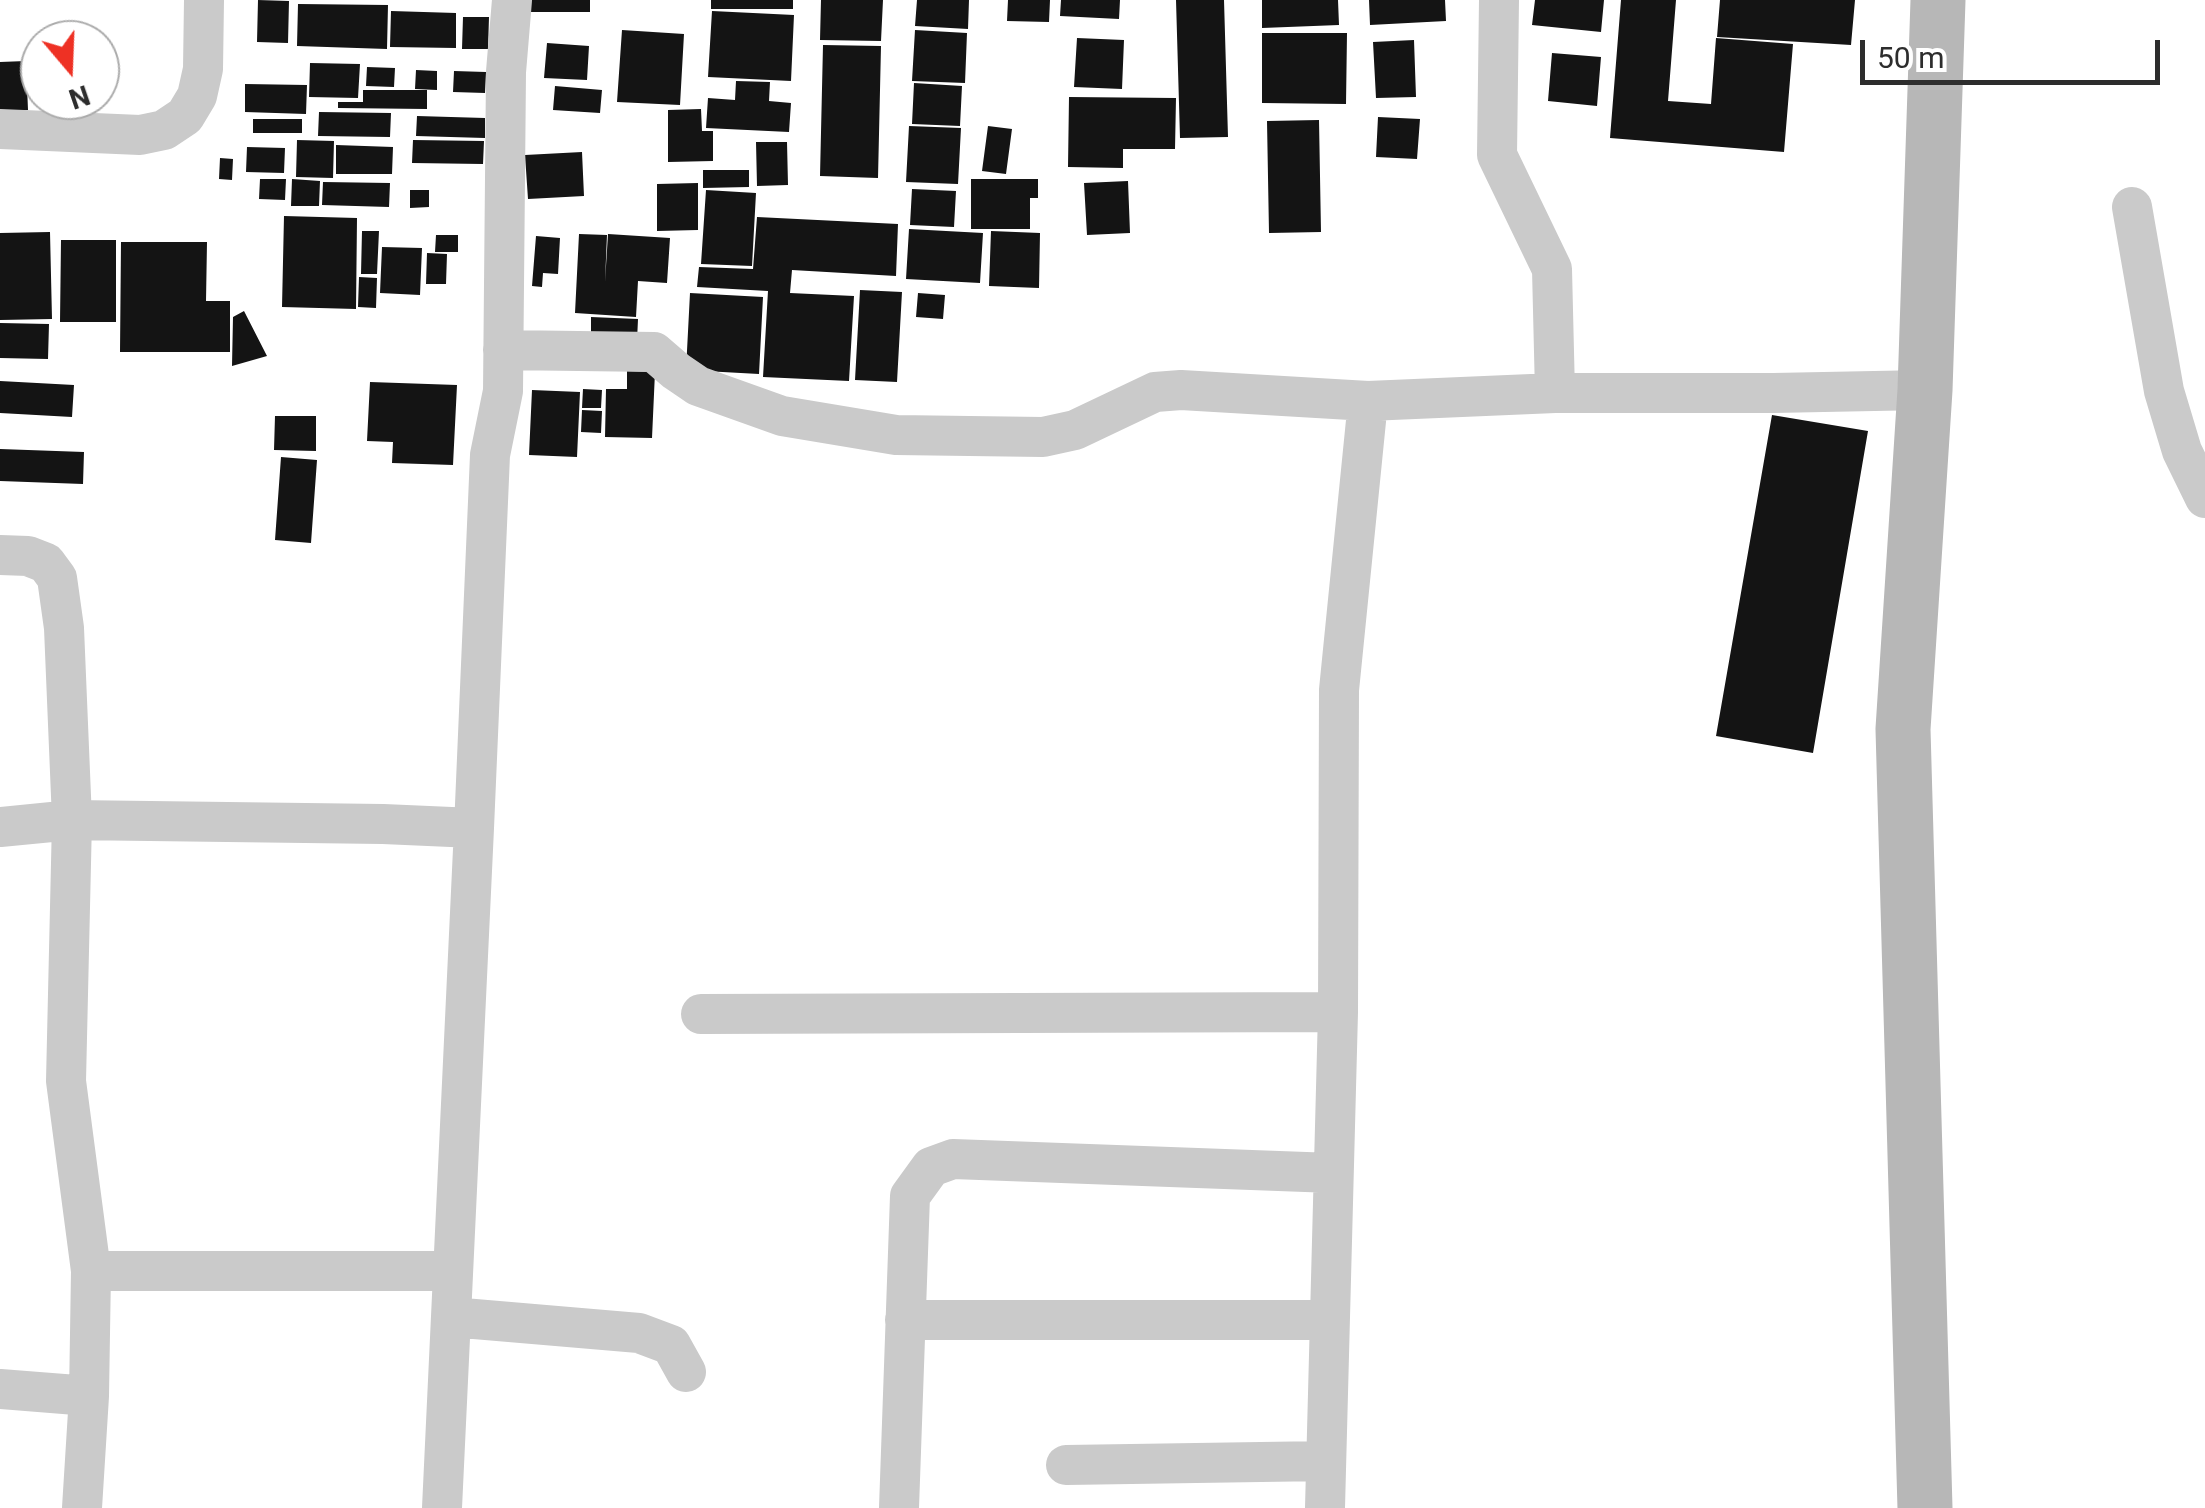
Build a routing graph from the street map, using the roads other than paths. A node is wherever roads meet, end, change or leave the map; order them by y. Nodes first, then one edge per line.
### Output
1 (204, 0) edge
2 (512, 0) edge
3 (1500, 0) edge
4 (1938, 0) edge
5 (0, 129) edge
6 (2132, 207) dead end
7 (503, 350) junction
8 (1925, 390) junction
9 (1555, 392) junction
10 (1368, 401) junction
11 (2205, 498) edge
12 (0, 555) edge
13 (72, 820) junction
14 (0, 826) edge
15 (474, 828) junction
16 (1338, 1012) junction
17 (702, 1014) dead end
18 (1333, 1173) junction
19 (91, 1271) junction
20 (452, 1271) junction
21 (451, 1317) junction
22 (906, 1320) junction
23 (1329, 1320) junction
24 (686, 1372) dead end
25 (0, 1389) edge
26 (89, 1396) junction
27 (1326, 1461) junction
28 (1066, 1465) dead end
29 (82, 1508) edge
30 (442, 1508) edge
31 (899, 1508) edge
32 (1325, 1508) edge
33 (1925, 1508) edge

1 - 5 street
2 - 7 street
3 - 9 street
4 - 8 main road
6 - 11 street
7 - 10 street
7 - 15 street
8 - 9 street
8 - 33 main road
9 - 10 street
10 - 16 street
12 - 13 street
13 - 14 street
13 - 15 street
13 - 19 street
15 - 20 street
16 - 17 street
16 - 18 street
18 - 22 street
18 - 23 street
19 - 20 street
19 - 26 street
20 - 21 street
21 - 24 street
21 - 30 street
22 - 23 street
22 - 31 street
23 - 27 street
25 - 26 street
26 - 29 street
27 - 28 street
27 - 32 street

